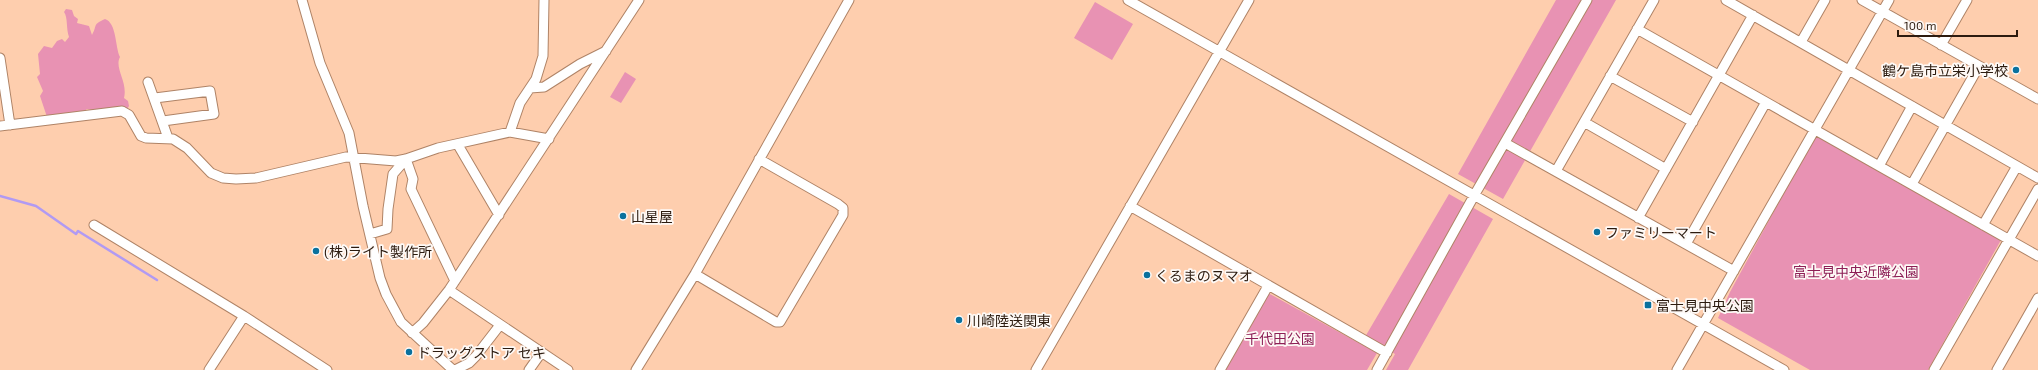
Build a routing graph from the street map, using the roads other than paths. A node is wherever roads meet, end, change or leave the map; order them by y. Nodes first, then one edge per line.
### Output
1 (302, 0) edge
2 (544, 0) edge
3 (639, 0) edge
4 (849, 0) edge
5 (1128, 0) edge
6 (1249, 0) edge
7 (1587, 0) edge
8 (1654, 0) edge
9 (1726, 0) edge
10 (1825, 0) edge
11 (1862, 0) edge
12 (1889, 0) edge
13 (1967, 0) edge
14 (1882, 12) junction
15 (1752, 15) junction
16 (1637, 29) junction
17 (1801, 42) junction
18 (1942, 45) junction
19 (607, 51) junction
20 (1219, 52) junction
21 (0, 58) edge
22 (1979, 66) junction
23 (1849, 70) junction
24 (1719, 75) junction
25 (1610, 76) junction
26 (148, 82) dead end
27 (530, 88) junction
28 (154, 98) junction
29 (2038, 99) edge
30 (1766, 102) junction
31 (1912, 106) junction
32 (163, 120) junction
33 (1584, 122) junction
34 (1693, 122) junction
35 (10, 125) junction
36 (1945, 125) junction
37 (0, 126) edge
38 (1815, 129) junction
39 (510, 132) junction
40 (168, 138) junction
41 (549, 139) junction
42 (1505, 143) junction
43 (458, 145) junction
44 (354, 158) junction
45 (759, 159) junction
46 (406, 160) junction
47 (1879, 166) junction
48 (2017, 166) junction
49 (1666, 169) junction
50 (1556, 171) junction
51 (2038, 178) edge
52 (1912, 184) junction
53 (2038, 189) edge
54 (1475, 194) junction
55 (1130, 206) junction
56 (499, 214) junction
57 (1638, 218) junction
58 (94, 225) dead end
59 (1983, 225) junction
60 (370, 234) junction
61 (2008, 239) junction
62 (1686, 244) junction
63 (2038, 256) edge
64 (1734, 271) junction
65 (695, 274) junction
66 (455, 281) junction
67 (1268, 286) junction
68 (449, 290) junction
69 (2038, 298) edge
70 (244, 316) junction
71 (500, 325) junction
72 (1703, 325) junction
73 (412, 333) junction
74 (541, 353) junction
75 (1386, 353) junction
76 (209, 370) edge
77 (327, 370) edge
78 (454, 370) edge
79 (529, 370) edge
80 (568, 370) edge
81 (636, 370) edge
82 (1036, 370) edge
83 (1220, 370) edge
84 (1377, 370) edge
85 (1677, 370) edge
86 (1784, 370) edge
87 (1934, 370) edge
88 (1997, 370) edge

1 - 44 street
2 - 27 street
3 - 19 street
4 - 45 street
5 - 20 street
6 - 20 street
7 - 42 street
8 - 16 street
9 - 15 street
10 - 17 street
11 - 14 street
12 - 14 street
13 - 18 street
14 - 18 street
14 - 23 street
15 - 17 street
15 - 24 street
16 - 24 street
16 - 25 street
17 - 23 street
18 - 22 street
19 - 27 street
19 - 41 street
20 - 54 street
20 - 55 street
21 - 35 street
22 - 29 street
22 - 36 street
23 - 31 street
23 - 38 street
24 - 30 street
24 - 34 street
25 - 33 street
25 - 34 street
26 - 28 street
27 - 39 street
28 - 32 street
28 - 32 street
30 - 38 street
30 - 62 street
31 - 36 street
31 - 47 street
32 - 40 street
33 - 49 street
33 - 50 street
34 - 49 street
35 - 37 street
35 - 40 street
36 - 48 street
36 - 52 street
38 - 47 street
38 - 64 street
39 - 41 street
39 - 43 street
40 - 44 street
41 - 56 street
42 - 50 street
42 - 54 street
43 - 46 street
43 - 56 street
44 - 46 street
44 - 60 street
45 - 65 street
45 - 65 street
46 - 60 street
46 - 66 street
47 - 52 street
48 - 51 street
48 - 59 street
49 - 57 street
50 - 57 street
52 - 59 street
53 - 61 street
54 - 72 street
54 - 75 street
55 - 67 street
55 - 82 street
56 - 66 street
57 - 62 street
58 - 70 street
59 - 61 street
60 - 73 street
61 - 63 street
61 - 87 street
62 - 64 street
64 - 72 street
65 - 81 street
66 - 68 street
67 - 75 street
67 - 83 street
68 - 71 street
68 - 73 street
69 - 88 street
70 - 76 street
70 - 77 street
71 - 74 street
71 - 78 street
72 - 85 street
72 - 86 street
73 - 78 street
74 - 79 street
74 - 80 street
75 - 84 street

